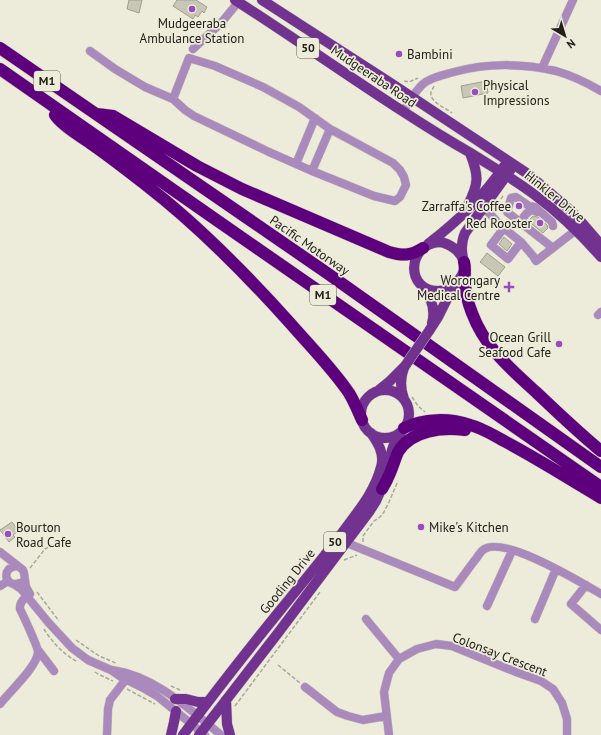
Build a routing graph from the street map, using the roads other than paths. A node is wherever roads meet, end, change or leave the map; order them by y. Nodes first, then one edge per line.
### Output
1 (262, 0) edge
2 (573, 0) edge
3 (238, 1) edge
4 (0, 48) edge
5 (194, 49) dead end
6 (90, 51) dead end
7 (542, 68) junction
8 (0, 69) edge
9 (601, 91) edge
10 (413, 97) junction
11 (173, 99) junction
12 (46, 101) junction
13 (403, 112) junction
14 (94, 113) junction
15 (315, 118) junction
16 (330, 129) junction
17 (470, 153) junction
18 (511, 162) junction
19 (296, 164) junction
20 (312, 171) junction
21 (504, 173) junction
22 (486, 211) junction
23 (463, 214) junction
24 (521, 223) junction
25 (451, 226) junction
26 (580, 227) junction
27 (504, 228) junction
28 (522, 242) junction
29 (601, 246) edge
30 (424, 247) junction
31 (553, 248) junction
32 (601, 257) edge
33 (464, 262) junction
34 (457, 282) junction
35 (420, 284) junction
36 (429, 330) junction
37 (404, 366) junction
38 (375, 391) junction
39 (408, 398) junction
40 (362, 420) junction
41 (403, 429) junction
42 (371, 433) junction
43 (505, 441) junction
44 (601, 451) edge
45 (601, 467) edge
46 (601, 487) edge
47 (382, 489) junction
48 (601, 498) edge
49 (346, 543) junction
50 (512, 551) junction
51 (0, 552) edge
52 (0, 557) edge
53 (17, 566) junction
54 (556, 569) junction
55 (8, 570) junction
56 (27, 572) junction
57 (12, 583) junction
58 (586, 585) junction
59 (0, 586) edge
60 (601, 594) edge
61 (27, 595) junction
62 (487, 606) dead end
63 (366, 619) dead end
64 (535, 619) dead end
65 (48, 622) junction
66 (601, 630) edge
67 (38, 650) junction
68 (398, 659) junction
69 (54, 671) dead end
70 (125, 680) junction
71 (305, 687) road end
72 (178, 695) junction
73 (226, 700) junction
74 (208, 702) junction
75 (0, 704) edge
76 (176, 711) junction
77 (386, 716) junction
78 (195, 720) junction
79 (203, 732) edge
80 (107, 735) edge
81 (170, 735) edge
82 (183, 735) edge
83 (221, 735) edge
84 (230, 735) edge
85 (389, 735) edge
86 (567, 735) edge

1 - 10 main road, Mudgeeraba Road / 50
2 - 7 street
3 - 5 street
3 - 13 main road, Mudgeeraba Road / 50
4 - 14 highway, Pacific Motorway / M1
6 - 11 street
7 - 9 street
7 - 10 street
8 - 12 highway, M1
10 - 13 street
10 - 18 main road, Mudgeeraba Road / 50
11 - 15 street
11 - 19 street
12 - 40 highway
12 - 46 highway, M1
13 - 17 main road, Mudgeeraba Road / 50
14 - 30 highway
14 - 45 highway, Pacific Motorway / M1
15 - 16 street
15 - 19 street
16 - 20 street
16 - 20 street
17 - 21 main road, Mudgeeraba Road / 50
17 - 23 main road, 50
18 - 21 main road, 50
18 - 26 main road, Hinkler Drive
19 - 20 street
21 - 22 main road, 50
21 - 23 main road, 50
21 - 26 main road, Hinkler Drive
22 - 25 main road
22 - 27 street
22 - 33 main road, 50
23 - 25 main road, 50
24 - 24 street
24 - 31 street
25 - 30 main road, 50
26 - 29 main road, Hinkler Drive
26 - 31 street
26 - 32 main road, Hinkler Drive
27 - 28 street
27 - 28 street
28 - 31 street
30 - 33 main road
30 - 35 main road, 50
33 - 34 main road, 50
33 - 44 highway
34 - 35 main road
34 - 36 main road, 50
35 - 36 main road, 50
36 - 37 main road, 50, bridge
37 - 38 main road, 50
37 - 39 main road, 50
38 - 39 main road
38 - 40 main road, 50
39 - 41 main road, 50
40 - 42 main road, 50
41 - 42 main road
41 - 43 highway
41 - 47 main road, Gooding Drive / 50
42 - 74 main road, Gooding Drive / 50
43 - 47 highway
43 - 48 highway
47 - 49 main road, Gooding Drive / 50
49 - 50 street
49 - 73 main road, Gooding Drive / 50
50 - 54 street
50 - 62 street
51 - 53 street
52 - 55 street
53 - 55 street
53 - 56 street
54 - 58 street
54 - 64 street
55 - 57 street
56 - 57 street
56 - 65 street
57 - 59 street
57 - 61 street
58 - 60 street
58 - 66 street
61 - 65 street
61 - 67 street
63 - 68 street
65 - 70 street
67 - 69 street
67 - 75 street
68 - 77 street
68 - 86 street, Colonsay Crescent
70 - 72 street
70 - 76 street
70 - 80 street
71 - 77 street
72 - 74 main road
72 - 78 street
73 - 79 main road, Gooding Drive / 50
73 - 84 main road
74 - 78 main road, Gooding Drive / 50
76 - 78 street
76 - 81 main road
77 - 85 street
78 - 79 street
78 - 82 main road, Gooding Drive / 50
79 - 83 street

